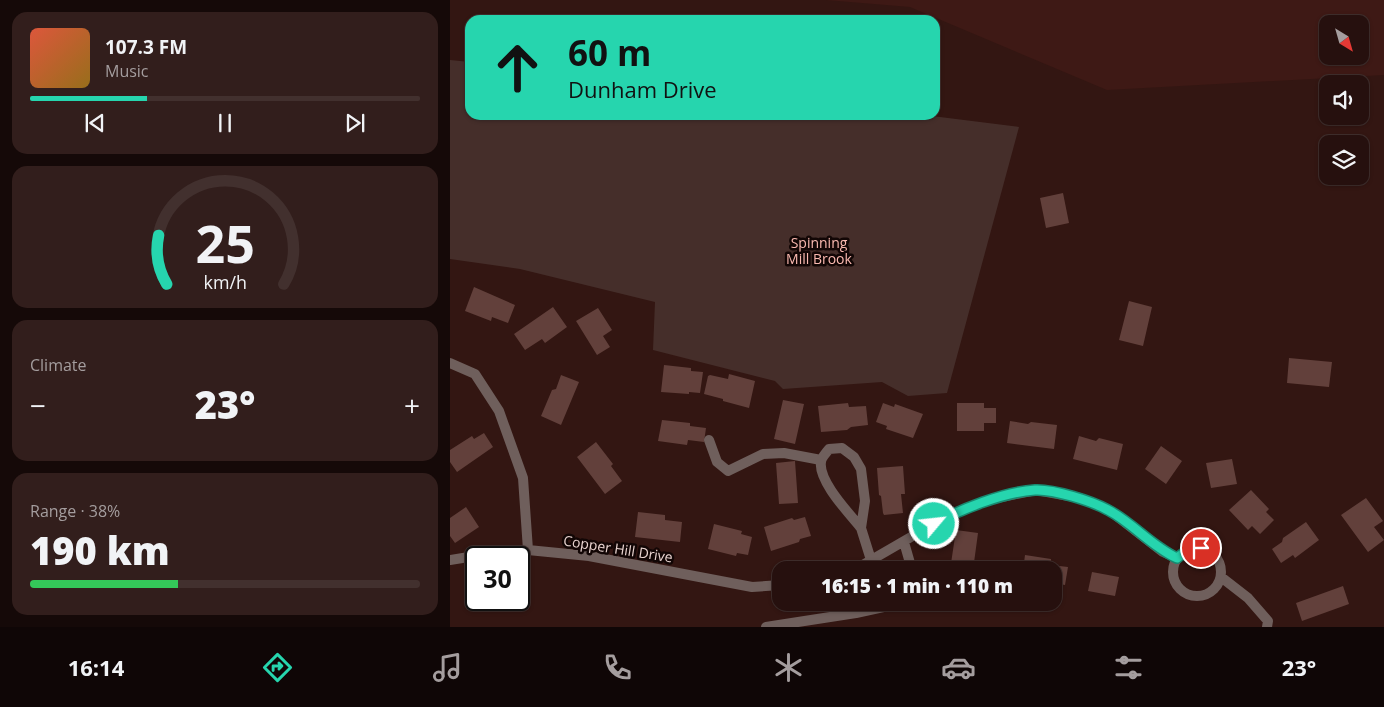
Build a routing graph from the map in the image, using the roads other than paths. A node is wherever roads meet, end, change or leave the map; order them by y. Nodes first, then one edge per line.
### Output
1 (450, 363) edge
2 (709, 440) dead end
3 (821, 460) junction
4 (861, 528) junction
5 (904, 542) junction
6 (528, 546) edge
7 (530, 550) edge
8 (465, 558) edge
9 (1177, 558) junction
10 (450, 560) edge
11 (871, 560) joint
12 (909, 561) edge
13 (1221, 577) junction
14 (772, 586) edge
15 (865, 611) edge
16 (766, 627) edge
17 (1266, 627) edge

1 - 6 street
2 - 3 street
3 - 4 street
3 - 4 street
4 - 11 street
5 - 9 street
5 - 11 street
5 - 12 street
7 - 14 street, Copper Hill Drive
8 - 10 street, Copper Hill Drive
9 - 13 street
9 - 13 street
13 - 17 street
15 - 16 street

